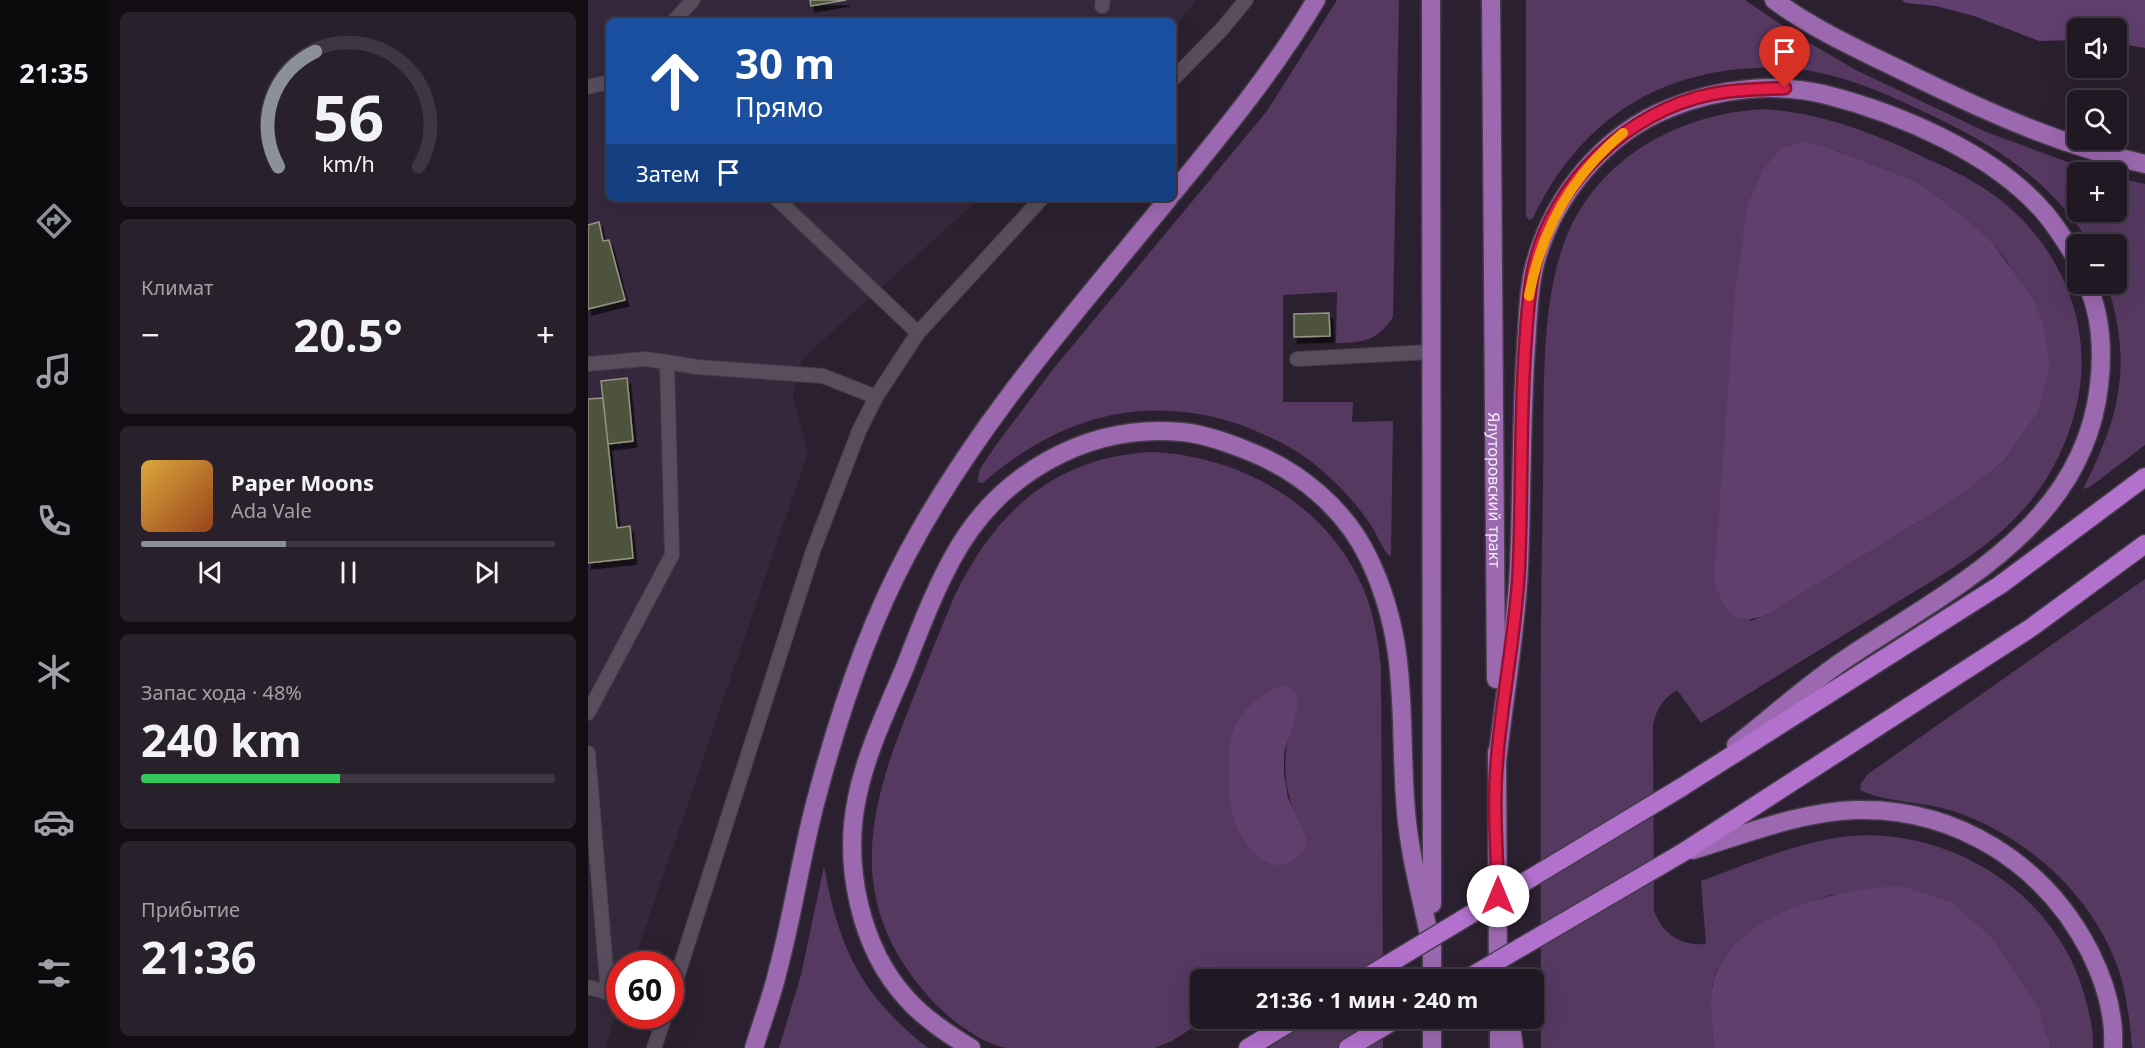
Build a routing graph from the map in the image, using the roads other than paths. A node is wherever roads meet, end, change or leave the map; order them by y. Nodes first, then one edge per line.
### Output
1 (693, 0) edge
2 (1246, 0) edge
3 (1316, 0) edge
4 (1431, 0) edge
5 (1491, 0) edge
6 (1774, 0) edge
7 (677, 18) edge
8 (1176, 76) edge
9 (606, 82) edge
10 (588, 86) edge
11 (2145, 164) edge
12 (1176, 189) edge
13 (780, 201) edge
14 (1039, 201) edge
15 (1167, 201) edge
16 (2067, 246) edge
17 (2090, 294) edge
18 (918, 333) junction
19 (1430, 351) junction
20 (1297, 359) dead end
21 (667, 362) junction
22 (588, 364) edge
23 (876, 397) junction
24 (2145, 477) edge
25 (2145, 544) edge
26 (588, 712) edge
27 (588, 753) edge
28 (1497, 762) junction
29 (1682, 787) junction
30 (1682, 853) junction
31 (1498, 941) junction
32 (1432, 943) junction
33 (609, 951) edge
34 (684, 955) edge
35 (1383, 969) edge
36 (1432, 969) edge
37 (1484, 969) edge
38 (1498, 969) edge
39 (1502, 969) edge
40 (588, 987) edge
41 (606, 992) edge
42 (661, 1029) edge
43 (1279, 1029) edge
44 (1380, 1029) edge
45 (1432, 1029) edge
46 (1499, 1029) edge
47 (1512, 1029) edge
48 (654, 1048) edge
49 (754, 1048) edge
50 (970, 1048) edge
51 (1248, 1048) edge
52 (1348, 1048) edge
53 (1432, 1048) edge
54 (1499, 1048) edge
55 (1515, 1048) edge
56 (2114, 1048) edge

1 - 7 lane
2 - 8 lane
3 - 12 main road
4 - 19 main road
5 - 28 main road, Ялуторовский тракт
6 - 11 main road
9 - 10 lane
13 - 18 lane
14 - 18 lane
15 - 49 main road
16 - 28 main road
17 - 29 main road
18 - 23 lane
19 - 20 lane
19 - 32 main road
21 - 22 lane
21 - 23 lane
21 - 26 lane
23 - 34 lane
24 - 29 highway
25 - 30 highway
27 - 33 lane
28 - 31 main road, Ялуторовский тракт
29 - 32 highway, bridge
30 - 37 highway, bridge
30 - 56 main road
31 - 38 main road, Ялуторовский тракт
31 - 39 main road
32 - 35 highway, bridge
32 - 36 main road
32 - 50 main road
40 - 41 lane
42 - 48 lane
43 - 51 highway
44 - 52 highway
45 - 53 main road
46 - 54 main road
47 - 55 main road

